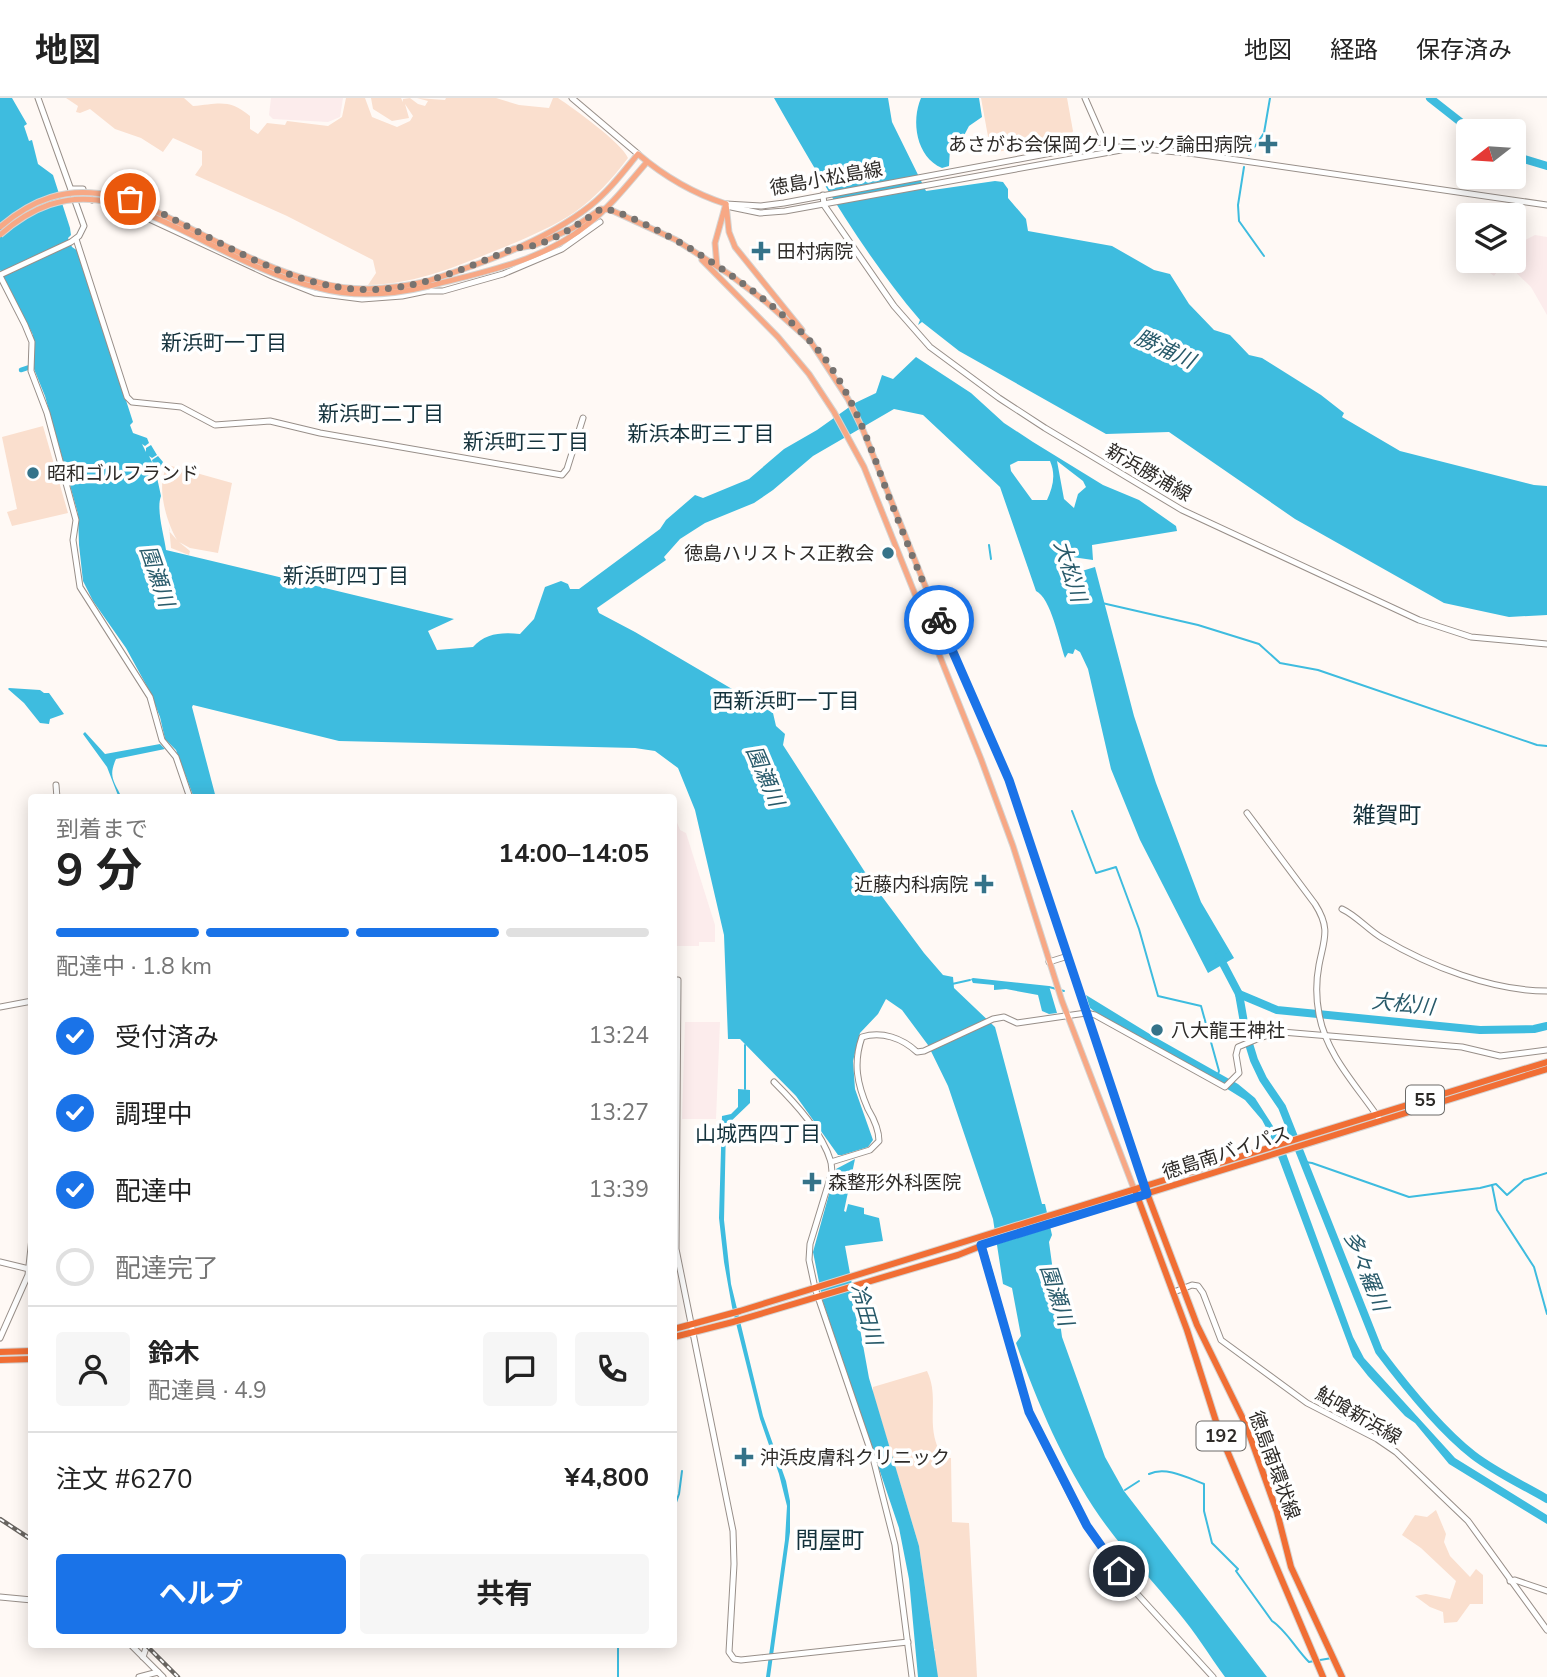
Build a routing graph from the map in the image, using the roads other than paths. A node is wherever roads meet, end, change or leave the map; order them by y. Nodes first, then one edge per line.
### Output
1 (38, 98) edge
2 (572, 98) edge
3 (1085, 98) edge
4 (1107, 149) junction
5 (1097, 150) junction
6 (638, 154) junction
7 (647, 162) junction
8 (71, 189) junction
9 (825, 195) junction
10 (726, 204) junction
11 (824, 205) junction
12 (1547, 205) edge
13 (606, 209) junction
14 (600, 222) dead end
15 (0, 227) edge
16 (0, 235) edge
17 (74, 240) junction
18 (676, 240) junction
19 (513, 249) junction
20 (717, 266) junction
21 (1, 275) edge
22 (723, 279) junction
23 (428, 283) junction
24 (811, 342) junction
25 (583, 418) dead end
26 (1547, 644) edge
27 (971, 692) junction
28 (958, 699) junction
29 (55, 785) dead end
30 (56, 794) edge
31 (189, 794) edge
32 (1247, 813) dead end
33 (1342, 909) dead end
34 (1069, 956) junction
35 (1049, 962) junction
36 (677, 980) edge
37 (1547, 991) edge
38 (28, 1002) edge
39 (0, 1007) edge
40 (1086, 1013) junction
41 (1067, 1014) junction
42 (1324, 1032) junction
43 (1547, 1051) edge
44 (1547, 1062) edge
45 (677, 1068) edge
46 (1547, 1069) edge
47 (774, 1082) dead end
48 (1378, 1118) junction
49 (831, 1162) junction
50 (1146, 1190) junction
51 (1136, 1193) junction
52 (979, 1237) junction
53 (981, 1245) junction
54 (677, 1254) edge
55 (0, 1262) edge
56 (28, 1269) edge
57 (28, 1271) edge
58 (816, 1287) junction
59 (1183, 1288) junction
60 (1174, 1292) junction
61 (819, 1295) junction
62 (691, 1324) junction
63 (677, 1328) edge
64 (693, 1333) junction
65 (677, 1336) edge
66 (0, 1338) edge
67 (28, 1351) edge
68 (0, 1352) edge
69 (28, 1359) edge
70 (0, 1360) edge
71 (1510, 1581) junction
72 (1547, 1591) edge
73 (0, 1597) edge
74 (28, 1600) edge
75 (1547, 1630) edge
76 (908, 1642) junction
77 (134, 1648) edge
78 (146, 1648) edge
79 (143, 1657) junction
80 (161, 1675) edge
81 (139, 1677) edge
82 (912, 1677) edge
83 (1213, 1677) edge
84 (1323, 1677) edge
85 (1342, 1677) edge

1 - 8 street
2 - 6 street
3 - 4 street
4 - 5 street, 徳島小松島線
4 - 12 street, 徳島小松島線
5 - 9 street, 徳島小松島線
5 - 11 street, 徳島小松島線
6 - 7 main road
6 - 19 main road
7 - 10 main road
7 - 13 main road
8 - 14 street
8 - 17 street
9 - 10 street, 徳島小松島線
9 - 11 street, 新浜勝浦線
10 - 11 street, 徳島小松島線
10 - 20 main road
10 - 24 main road
11 - 26 street, 新浜勝浦線
13 - 18 main road
13 - 19 main road
13 - 23 main road
15 - 23 main road, bridge
16 - 23 main road, bridge
17 - 21 street
17 - 25 street
18 - 20 main road
18 - 22 main road
19 - 23 main road
20 - 22 main road
20 - 24 main road
21 - 31 street
22 - 28 main road
24 - 27 main road
27 - 28 main road
27 - 34 main road
28 - 35 main road
29 - 30 street
32 - 42 street
33 - 37 street
34 - 35 street
34 - 40 main road
35 - 41 main road
36 - 45 street
38 - 39 street
40 - 41 street
40 - 42 street
40 - 50 main road
41 - 49 street
41 - 51 main road
42 - 43 street
42 - 48 street
44 - 48 highway, 徳島南バイパス / 55
46 - 48 highway, 徳島南バイパス / 55
47 - 49 street
48 - 50 highway, 徳島南バイパス / 55
49 - 58 street
50 - 51 highway, 徳島南バイパス / 55
50 - 59 highway, 徳島南環状線 / 192
51 - 52 highway, 徳島南バイパス / 55
51 - 53 highway, 徳島南バイパス / 55
51 - 60 highway, 徳島南環状線 / 192
52 - 53 street
52 - 58 highway, 徳島南バイパス / 55
53 - 61 highway, 徳島南バイパス / 55
53 - 83 street
54 - 62 street
55 - 56 street
57 - 66 street
58 - 61 street
58 - 62 highway, 徳島南バイパス / 55
59 - 60 street
59 - 71 street, 鮎喰新浜線
59 - 85 highway, 徳島南環状線 / 192
60 - 84 highway, 徳島南環状線 / 192
61 - 64 highway, 徳島南バイパス / 55
61 - 76 street
62 - 63 highway, 徳島南バイパス / 55
62 - 64 street
64 - 65 highway, 徳島南バイパス / 55
64 - 76 street
67 - 68 highway
69 - 70 highway
71 - 72 street
71 - 75 street, 鮎喰新浜線
73 - 74 street
76 - 82 street
77 - 79 street
78 - 79 street
79 - 80 street
80 - 81 street

